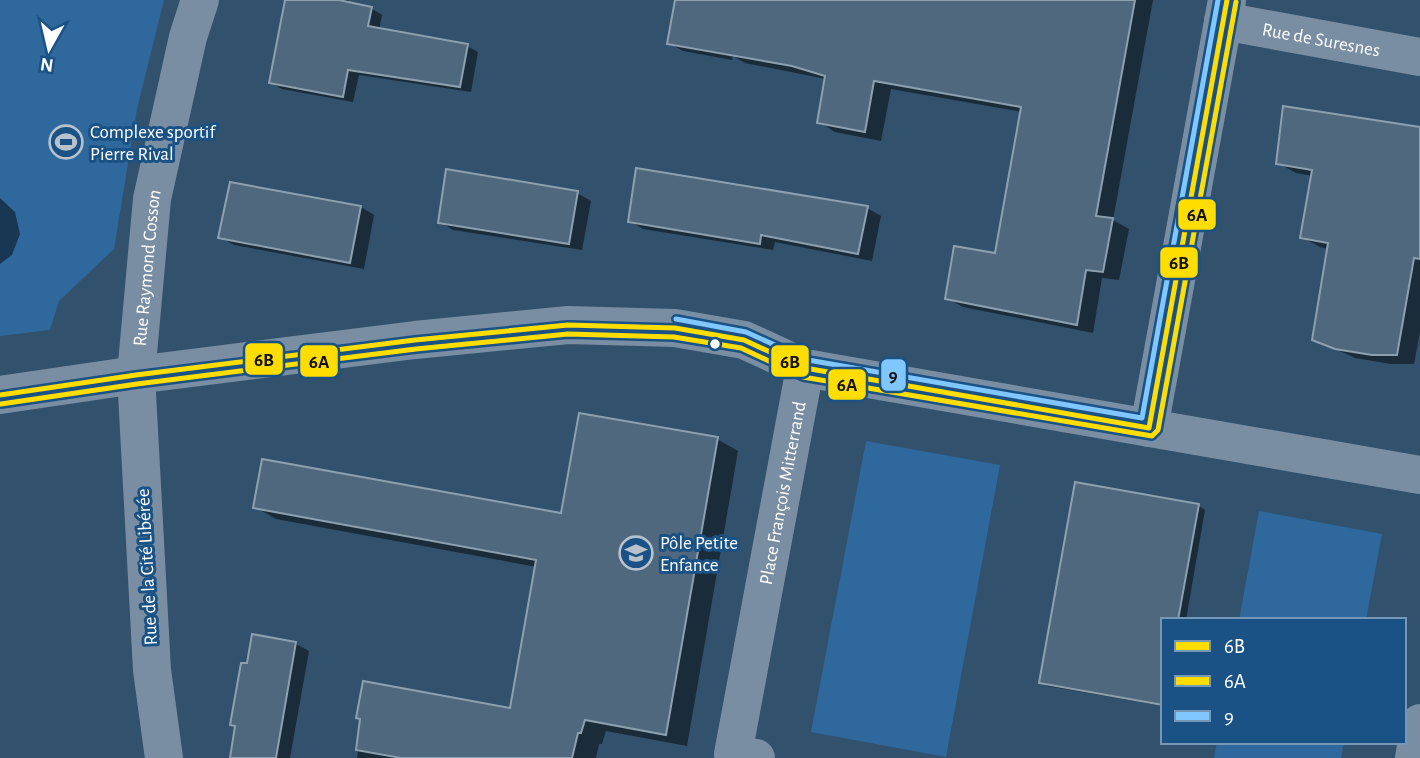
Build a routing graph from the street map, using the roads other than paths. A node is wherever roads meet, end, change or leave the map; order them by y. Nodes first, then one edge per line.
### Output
1 (200, 0) edge
2 (1225, 11) edge
3 (1420, 57) edge
4 (805, 368) junction
5 (136, 375) junction
6 (0, 395) edge
7 (1149, 428) junction
8 (1420, 475) edge
9 (1420, 723) edge
10 (164, 758) edge
11 (756, 758) edge
12 (1414, 758) edge

1 - 5 street, Rue Raymond Cosson
2 - 3 street, Rue de Suresnes
2 - 7 street
4 - 5 street
4 - 7 street
4 - 11 street, Place François Mitterrand
5 - 6 street
5 - 10 street, Rue de la Cité Libérée
7 - 8 street
9 - 12 street

